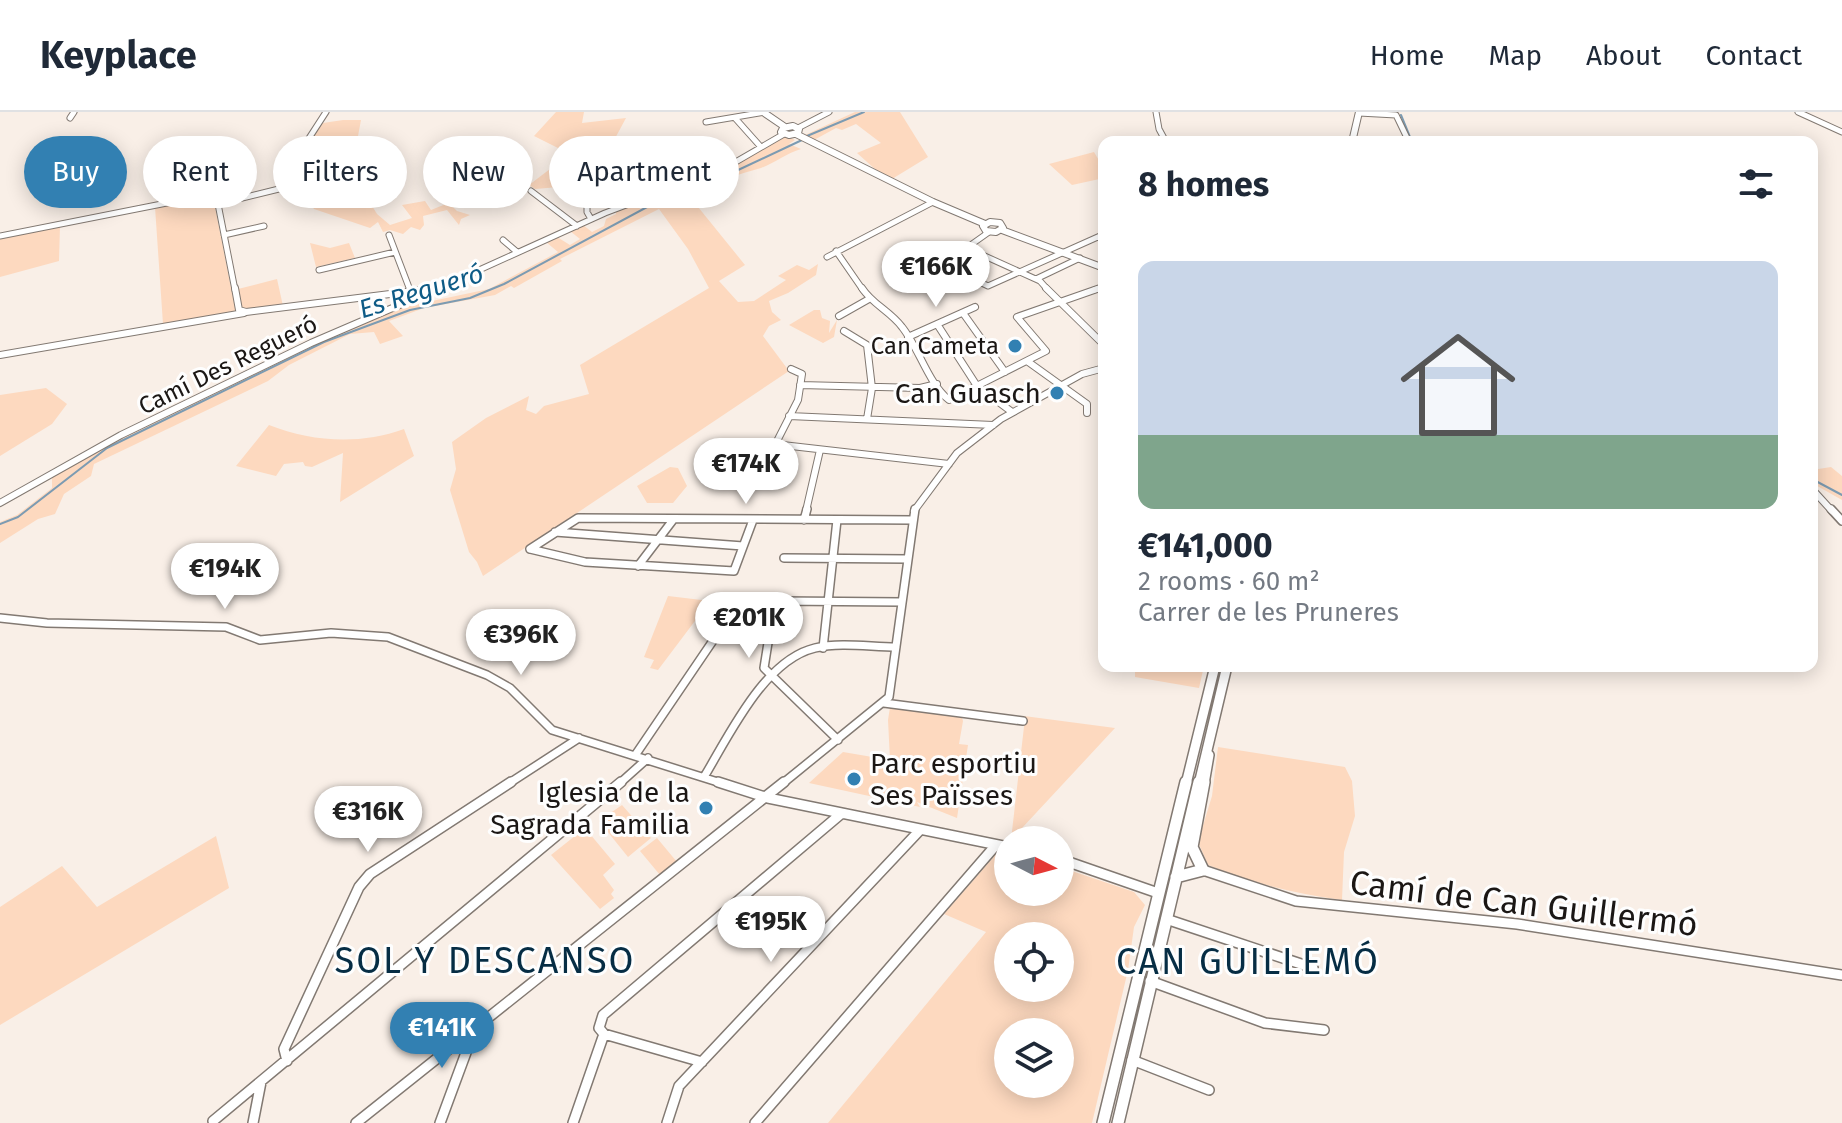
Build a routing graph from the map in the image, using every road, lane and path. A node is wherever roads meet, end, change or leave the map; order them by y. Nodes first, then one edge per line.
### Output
1 (74, 112) edge
2 (326, 112) edge
3 (764, 112) edge
4 (829, 112) edge
5 (1156, 112) edge
6 (1359, 112) edge
7 (1798, 112) edge
8 (70, 118) dead end
9 (735, 118) junction
10 (706, 122) dead end
11 (785, 131) junction
12 (1842, 132) edge
13 (800, 135) junction
14 (1163, 136) edge
15 (1353, 136) edge
16 (1406, 136) edge
17 (760, 146) junction
18 (533, 193) edge
19 (257, 196) edge
20 (933, 202) junction
21 (143, 208) edge
22 (219, 208) edge
23 (587, 208) edge
24 (591, 219) junction
25 (985, 224) junction
26 (264, 226) dead end
27 (577, 226) junction
28 (1002, 230) junction
29 (989, 232) junction
30 (224, 235) junction
31 (389, 235) dead end
32 (0, 236) edge
33 (1098, 237) edge
34 (503, 240) dead end
35 (836, 251) junction
36 (395, 252) junction
37 (517, 252) junction
38 (1064, 252) junction
39 (827, 257) dead end
40 (1080, 258) junction
41 (1098, 266) edge
42 (319, 270) dead end
43 (1021, 272) junction
44 (963, 274) dead end
45 (1036, 279) junction
46 (1098, 289) edge
47 (434, 290) junction
48 (410, 291) junction
49 (869, 299) junction
50 (1058, 303) junction
51 (975, 307) dead end
52 (246, 312) junction
53 (963, 313) junction
54 (839, 316) dead end
55 (937, 324) junction
56 (844, 331) dead end
57 (908, 337) junction
58 (1098, 340) edge
59 (0, 355) edge
60 (1027, 361) junction
61 (791, 369) dead end
62 (1098, 370) edge
63 (1005, 372) junction
64 (937, 384) junction
65 (800, 385) junction
66 (977, 386) junction
67 (1061, 386) junction
68 (872, 388) junction
69 (1012, 412) junction
70 (1087, 413) dead end
71 (789, 416) junction
72 (867, 419) junction
73 (993, 425) junction
74 (765, 443) dead end
75 (775, 445) junction
76 (820, 450) junction
77 (949, 464) junction
78 (1818, 495) edge
79 (0, 503) edge
80 (673, 520) junction
81 (753, 520) junction
82 (804, 520) junction
83 (837, 520) junction
84 (913, 520) junction
85 (1842, 521) edge
86 (555, 532) junction
87 (656, 541) junction
88 (743, 546) junction
89 (784, 558) dead end
90 (833, 558) junction
91 (908, 559) junction
92 (638, 566) junction
93 (828, 601) junction
94 (902, 602) junction
95 (703, 613) dead end
96 (0, 618) edge
97 (727, 620) junction
98 (769, 634) junction
99 (896, 647) junction
100 (823, 648) junction
101 (1213, 672) edge
102 (1226, 672) edge
103 (770, 677) junction
104 (884, 703) junction
105 (1023, 721) dead end
106 (579, 738) junction
107 (838, 740) junction
108 (1208, 742) junction
109 (636, 754) junction
110 (648, 758) junction
111 (704, 777) junction
112 (768, 798) junction
113 (842, 813) junction
114 (920, 830) junction
115 (994, 845) edge
116 (994, 847) edge
117 (1074, 864) edge
118 (1203, 870) junction
119 (1176, 877) junction
120 (1158, 893) junction
121 (1166, 919) junction
122 (1313, 968) dead end
123 (1842, 975) edge
124 (1150, 981) junction
125 (475, 1029) junction
126 (1324, 1030) dead end
127 (604, 1034) junction
128 (1132, 1060) junction
129 (287, 1061) junction
130 (702, 1062) junction
131 (261, 1082) junction
132 (1209, 1090) dead end
133 (213, 1121) dead end
134 (253, 1123) edge
135 (356, 1123) edge
136 (440, 1123) edge
137 (573, 1123) edge
138 (667, 1123) edge
139 (755, 1123) edge
140 (1103, 1123) edge
141 (1118, 1123) edge

1 - 8 street
2 - 19 street
3 - 9 street
3 - 11 main road
4 - 13 street
5 - 14 street
6 - 15 main road
6 - 16 street
7 - 12 street
9 - 10 street
9 - 17 street
11 - 13 main road
11 - 17 street, Camí Des Regueró
13 - 20 main road
17 - 24 street, Camí Des Regueró
18 - 27 street
20 - 25 main road
20 - 35 street
21 - 32 street
22 - 30 street
23 - 24 street
24 - 27 street, Camí Des Regueró
25 - 28 main road
25 - 29 main road
26 - 30 street
27 - 37 street, Camí Des Regueró
28 - 29 main road
28 - 38 main road
29 - 43 street
30 - 52 street
31 - 36 street
33 - 38 street
34 - 37 street
35 - 39 street
35 - 49 street
36 - 42 street
36 - 48 street
37 - 47 street, Camí Des Regueró
38 - 40 main road
38 - 43 street
40 - 41 main road
40 - 45 street
43 - 44 street
43 - 45 street
45 - 50 street
46 - 50 street
47 - 48 street
47 - 79 street, Camí Des Regueró
48 - 52 street
49 - 54 street
49 - 57 street
50 - 58 street
50 - 60 street
51 - 53 street
52 - 59 street
53 - 55 street
53 - 63 street
55 - 57 street
55 - 66 street
56 - 68 street
57 - 64 street
60 - 63 street
60 - 67 street
61 - 65 street
62 - 67 street
63 - 66 street
64 - 66 street
64 - 68 street
65 - 68 street
65 - 71 street
66 - 69 street
67 - 69 street
67 - 70 street
68 - 72 street
69 - 73 street
71 - 72 street
71 - 75 street
72 - 73 street
73 - 77 street
74 - 75 street
75 - 76 street
76 - 77 street
76 - 82 street
77 - 84 street
78 - 85 street
80 - 81 street
80 - 86 street
80 - 87 street
81 - 82 street
81 - 88 street
82 - 83 street
83 - 84 street
83 - 90 street
84 - 91 street
86 - 87 street
86 - 92 street
87 - 88 street
87 - 92 street
88 - 92 street
89 - 90 street
90 - 91 street
90 - 93 street
91 - 94 street
93 - 94 street
93 - 98 street
93 - 100 street
94 - 99 street
95 - 97 street
96 - 106 street
97 - 98 street
97 - 109 street
98 - 103 street
99 - 100 street
99 - 104 street
100 - 103 street
101 - 120 main road
102 - 108 main road
103 - 107 street
103 - 111 street
104 - 105 street
104 - 107 street
106 - 109 street
106 - 129 street
107 - 112 street
108 - 118 main road
108 - 119 main road
109 - 110 street
110 - 111 street
110 - 129 street
111 - 112 street
112 - 113 street
112 - 125 street
113 - 114 street
113 - 127 street
114 - 115 street
114 - 130 street
116 - 139 street
117 - 120 street
118 - 119 main road
118 - 123 street, Camí de Can Guillermó
119 - 121 main road
120 - 140 main road
121 - 122 street
121 - 124 main road
124 - 126 street
124 - 128 main road
125 - 135 street
125 - 136 street
127 - 130 street
127 - 137 street
128 - 132 street
128 - 141 main road
129 - 131 street
130 - 138 street
131 - 133 street
131 - 134 street

